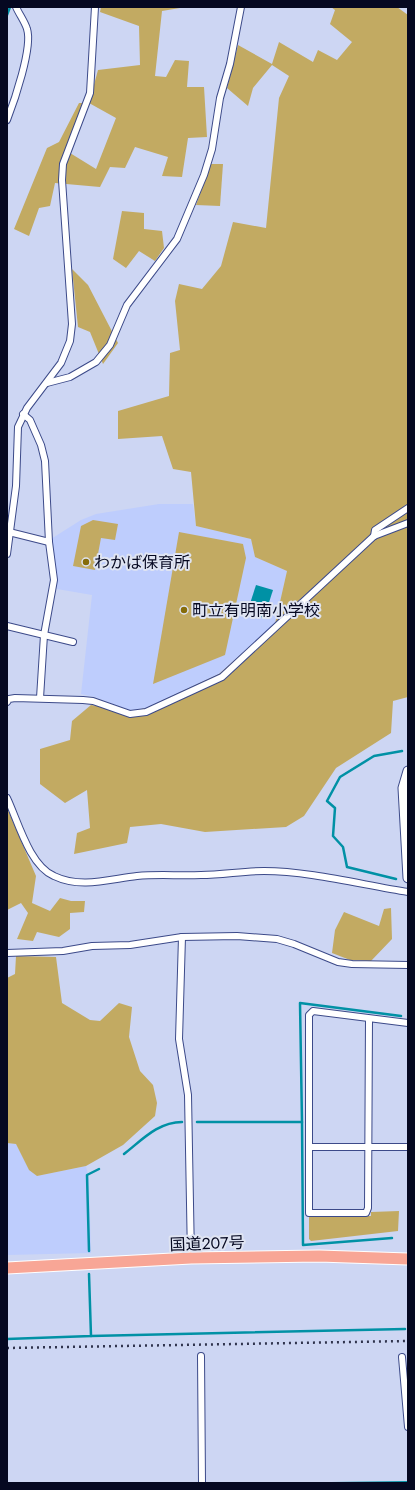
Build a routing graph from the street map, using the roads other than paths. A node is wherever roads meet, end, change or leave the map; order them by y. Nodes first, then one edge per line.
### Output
1 (16, 7) edge
2 (95, 7) edge
3 (241, 7) edge
4 (7, 120) edge
5 (47, 383) junction
6 (23, 414) junction
7 (408, 508) edge
8 (408, 523) edge
9 (9, 532) junction
10 (374, 536) junction
11 (49, 542) junction
12 (7, 554) edge
13 (7, 626) edge
14 (44, 635) junction
15 (73, 642) dead end
16 (40, 698) junction
17 (7, 702) edge
18 (408, 771) edge
19 (7, 798) edge
20 (408, 878) edge
21 (408, 892) edge
22 (182, 937) junction
23 (7, 953) edge
24 (408, 965) edge
25 (369, 1019) junction
26 (408, 1023) edge
27 (309, 1147) junction
28 (368, 1147) junction
29 (408, 1147) edge
30 (191, 1258) junction
31 (408, 1259) edge
32 (7, 1268) edge
33 (201, 1356) dead end
34 (402, 1357) dead end
35 (408, 1427) edge
36 (202, 1482) edge

1 - 4 street
2 - 5 street
3 - 5 street
5 - 6 street
6 - 9 street
6 - 11 street
7 - 10 street
8 - 10 street
9 - 11 street
9 - 12 street
10 - 16 street
11 - 14 street
13 - 14 street
14 - 15 street
14 - 16 street
16 - 17 street
18 - 20 main road
19 - 21 street
22 - 23 street
22 - 24 street
22 - 30 street
25 - 26 street
25 - 27 street
25 - 28 street
27 - 28 street
27 - 28 street
28 - 29 street
30 - 31 highway, 国道207号
30 - 32 highway, 国道207号
33 - 36 street
34 - 35 street

